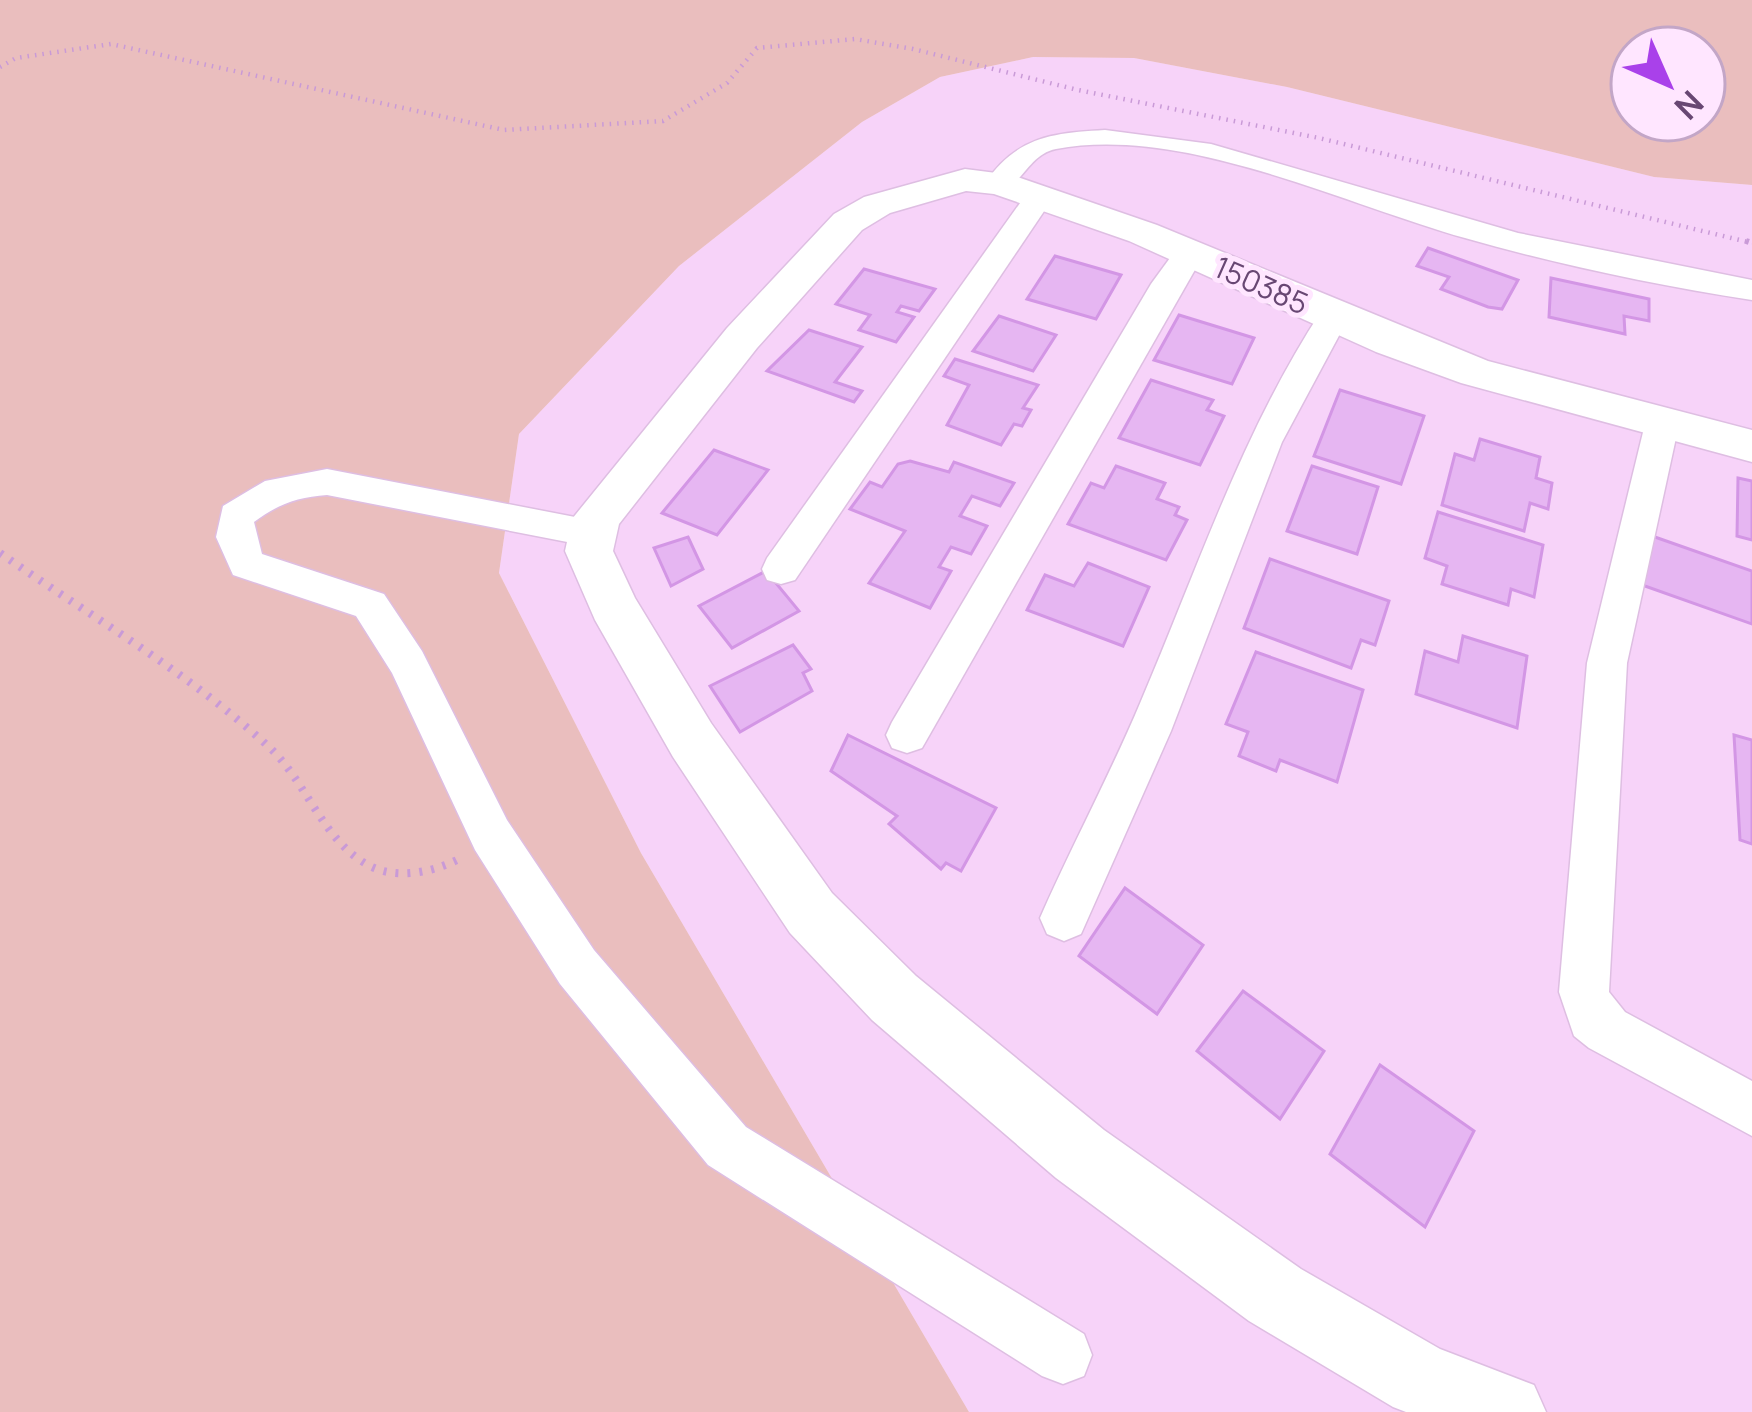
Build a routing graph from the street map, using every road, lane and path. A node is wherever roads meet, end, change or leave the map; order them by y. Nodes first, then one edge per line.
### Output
1 (0, 67) edge
2 (1019, 189) junction
3 (1752, 243) edge
4 (1190, 254) junction
5 (1752, 290) edge
6 (1333, 317) junction
7 (1662, 424) junction
8 (1752, 446) edge
9 (593, 533) junction
10 (0, 553) edge
11 (781, 569) dead end
12 (907, 736) dead end
13 (494, 839) junction
14 (1064, 918) dead end
15 (1752, 1110) edge
16 (1063, 1354) dead end
17 (1507, 1412) edge

1 - 3 path
2 - 4 street, 150385
2 - 5 street
2 - 9 street
2 - 11 street
4 - 6 street, 150385
4 - 12 street
6 - 7 street, 150385
6 - 14 street
7 - 8 street, 150385
7 - 15 street
9 - 13 street
9 - 17 street
10 - 13 path
13 - 16 street

